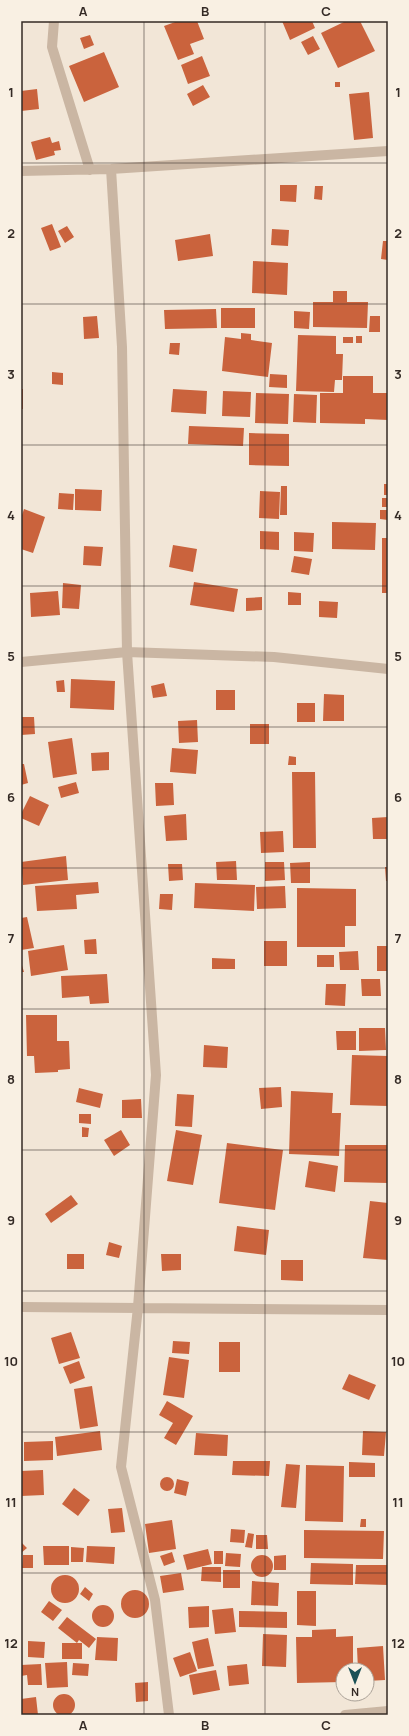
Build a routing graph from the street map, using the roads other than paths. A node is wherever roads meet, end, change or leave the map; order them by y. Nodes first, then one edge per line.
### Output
1 (54, 21) edge
2 (388, 151) edge
3 (111, 169) junction
4 (90, 170) junction
5 (21, 171) edge
6 (126, 652) junction
7 (21, 662) edge
8 (388, 669) edge
9 (138, 1307) junction
10 (21, 1308) edge
11 (388, 1310) edge
12 (388, 1711) edge
13 (169, 1715) edge
14 (345, 1715) edge

1 - 4 street
2 - 3 street
3 - 4 street
3 - 6 street
4 - 5 street
6 - 7 street
6 - 8 street
6 - 9 street
9 - 10 street
9 - 11 street
9 - 13 street
12 - 14 street

